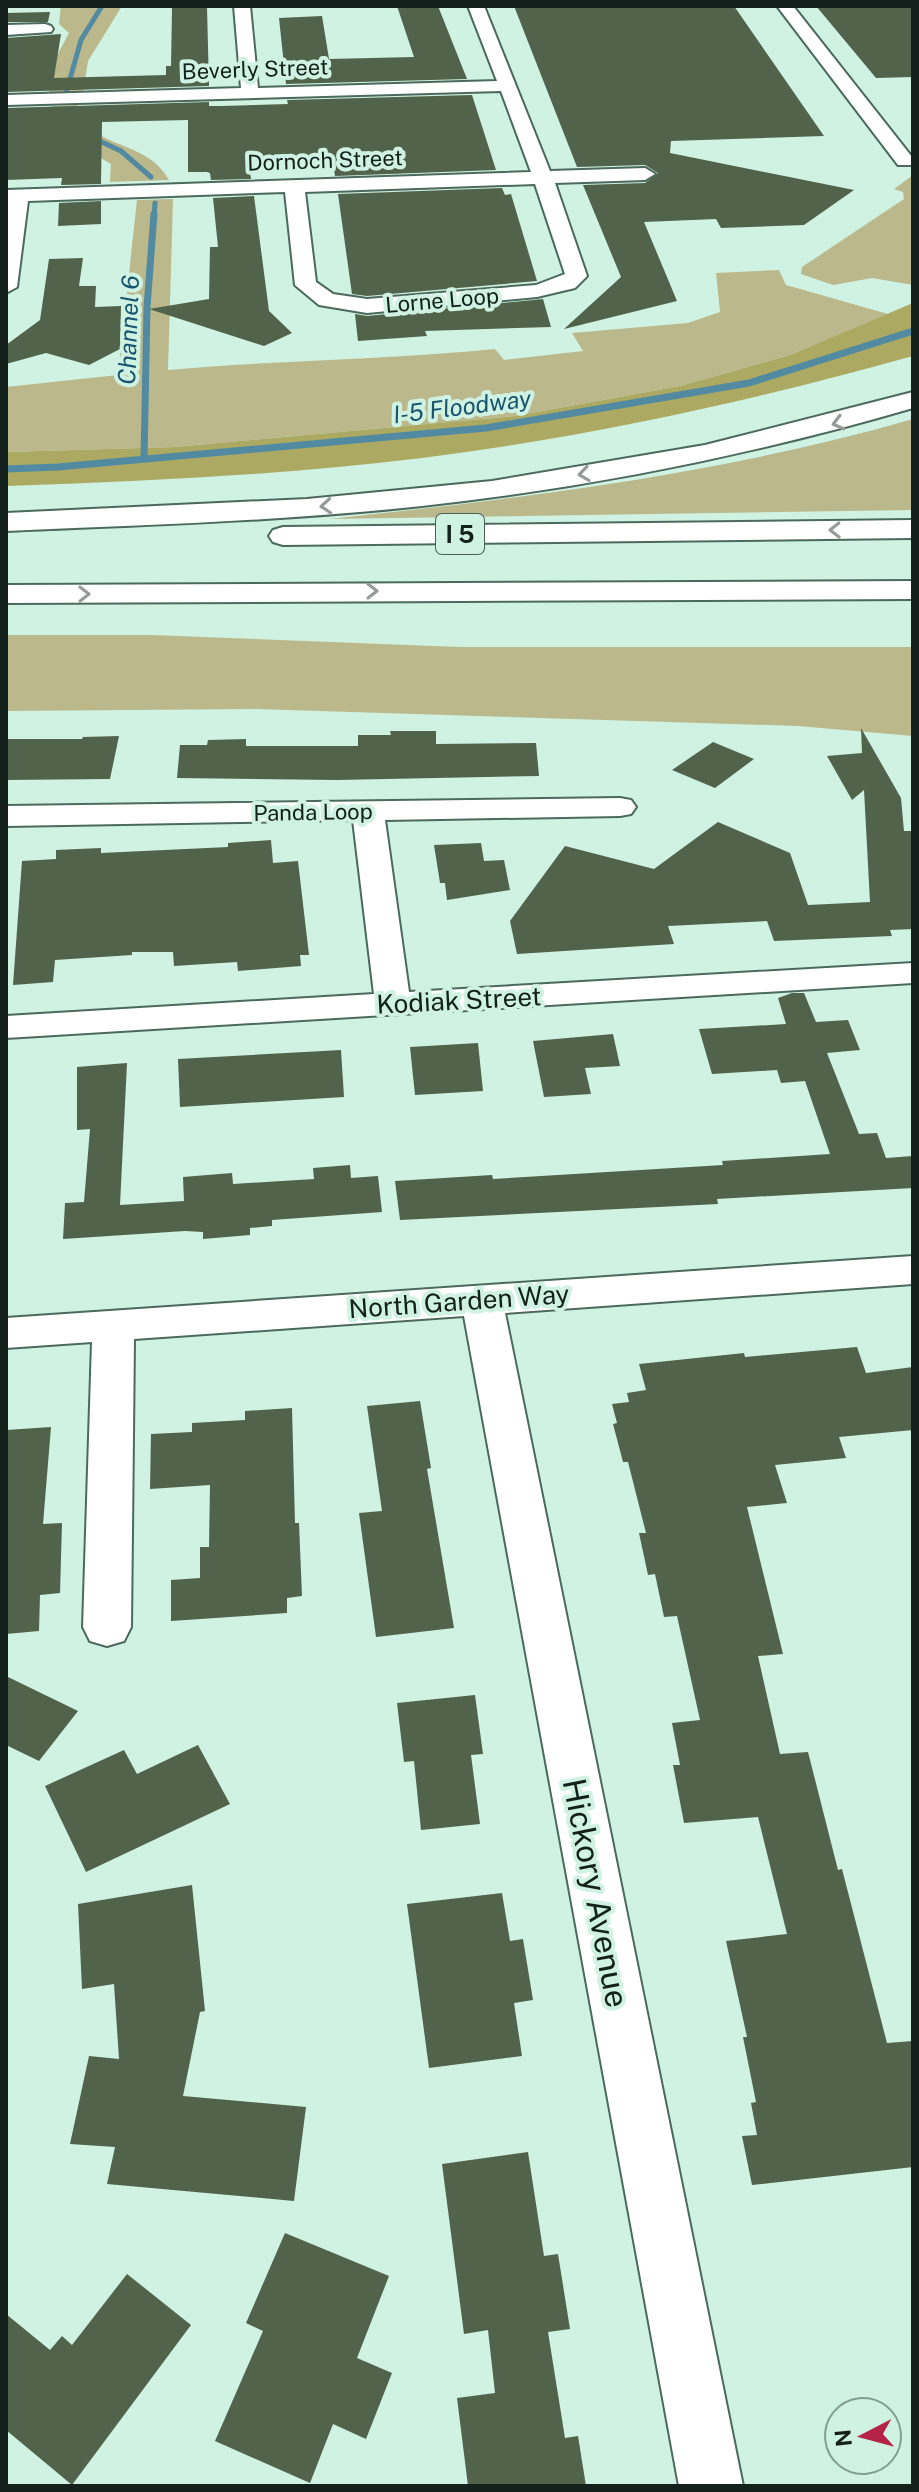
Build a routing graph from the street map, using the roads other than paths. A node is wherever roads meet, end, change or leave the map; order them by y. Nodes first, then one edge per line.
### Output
1 (242, 6) edge
2 (476, 6) edge
3 (785, 6) edge
4 (45, 29) dead end
5 (6, 30) edge
6 (506, 86) junction
7 (250, 93) junction
8 (6, 100) edge
9 (905, 161) dead end
10 (645, 174) dead end
11 (543, 177) junction
12 (294, 185) junction
13 (13, 195) edge
14 (6, 287) edge
15 (913, 400) edge
16 (6, 522) edge
17 (913, 529) edge
18 (6, 539) edge
19 (556, 590) junction
20 (913, 590) edge
21 (6, 594) edge
22 (913, 608) edge
23 (620, 807) dead end
24 (368, 811) junction
25 (6, 816) edge
26 (913, 973) edge
27 (393, 1004) junction
28 (6, 1027) edge
29 (913, 1270) edge
30 (482, 1300) junction
31 (113, 1325) junction
32 (6, 1333) edge
33 (107, 1627) dead end
34 (711, 2486) edge

1 - 7 street
2 - 6 street
3 - 9 street
4 - 5 street
6 - 7 street, Beverly Street
6 - 11 street
7 - 8 street, Beverly Street
10 - 11 street, Dornoch Street
11 - 12 street, Dornoch Street
11 - 12 street, Lorne Loop
12 - 13 street, Dornoch Street
13 - 14 street
15 -> 16 highway
17 -> 18 highway, I 5
19 - 20 highway, I 5
21 -> 19 highway, I 5
19 - 22 highway
23 - 24 street, Panda Loop
24 - 25 street, Panda Loop
24 - 27 street
26 - 27 street, Kodiak Street
27 - 28 street, Kodiak Street
29 - 30 street, North Garden Way
30 - 31 street, North Garden Way
30 - 34 street, Hickory Avenue
31 - 32 street, North Garden Way
31 - 33 street

